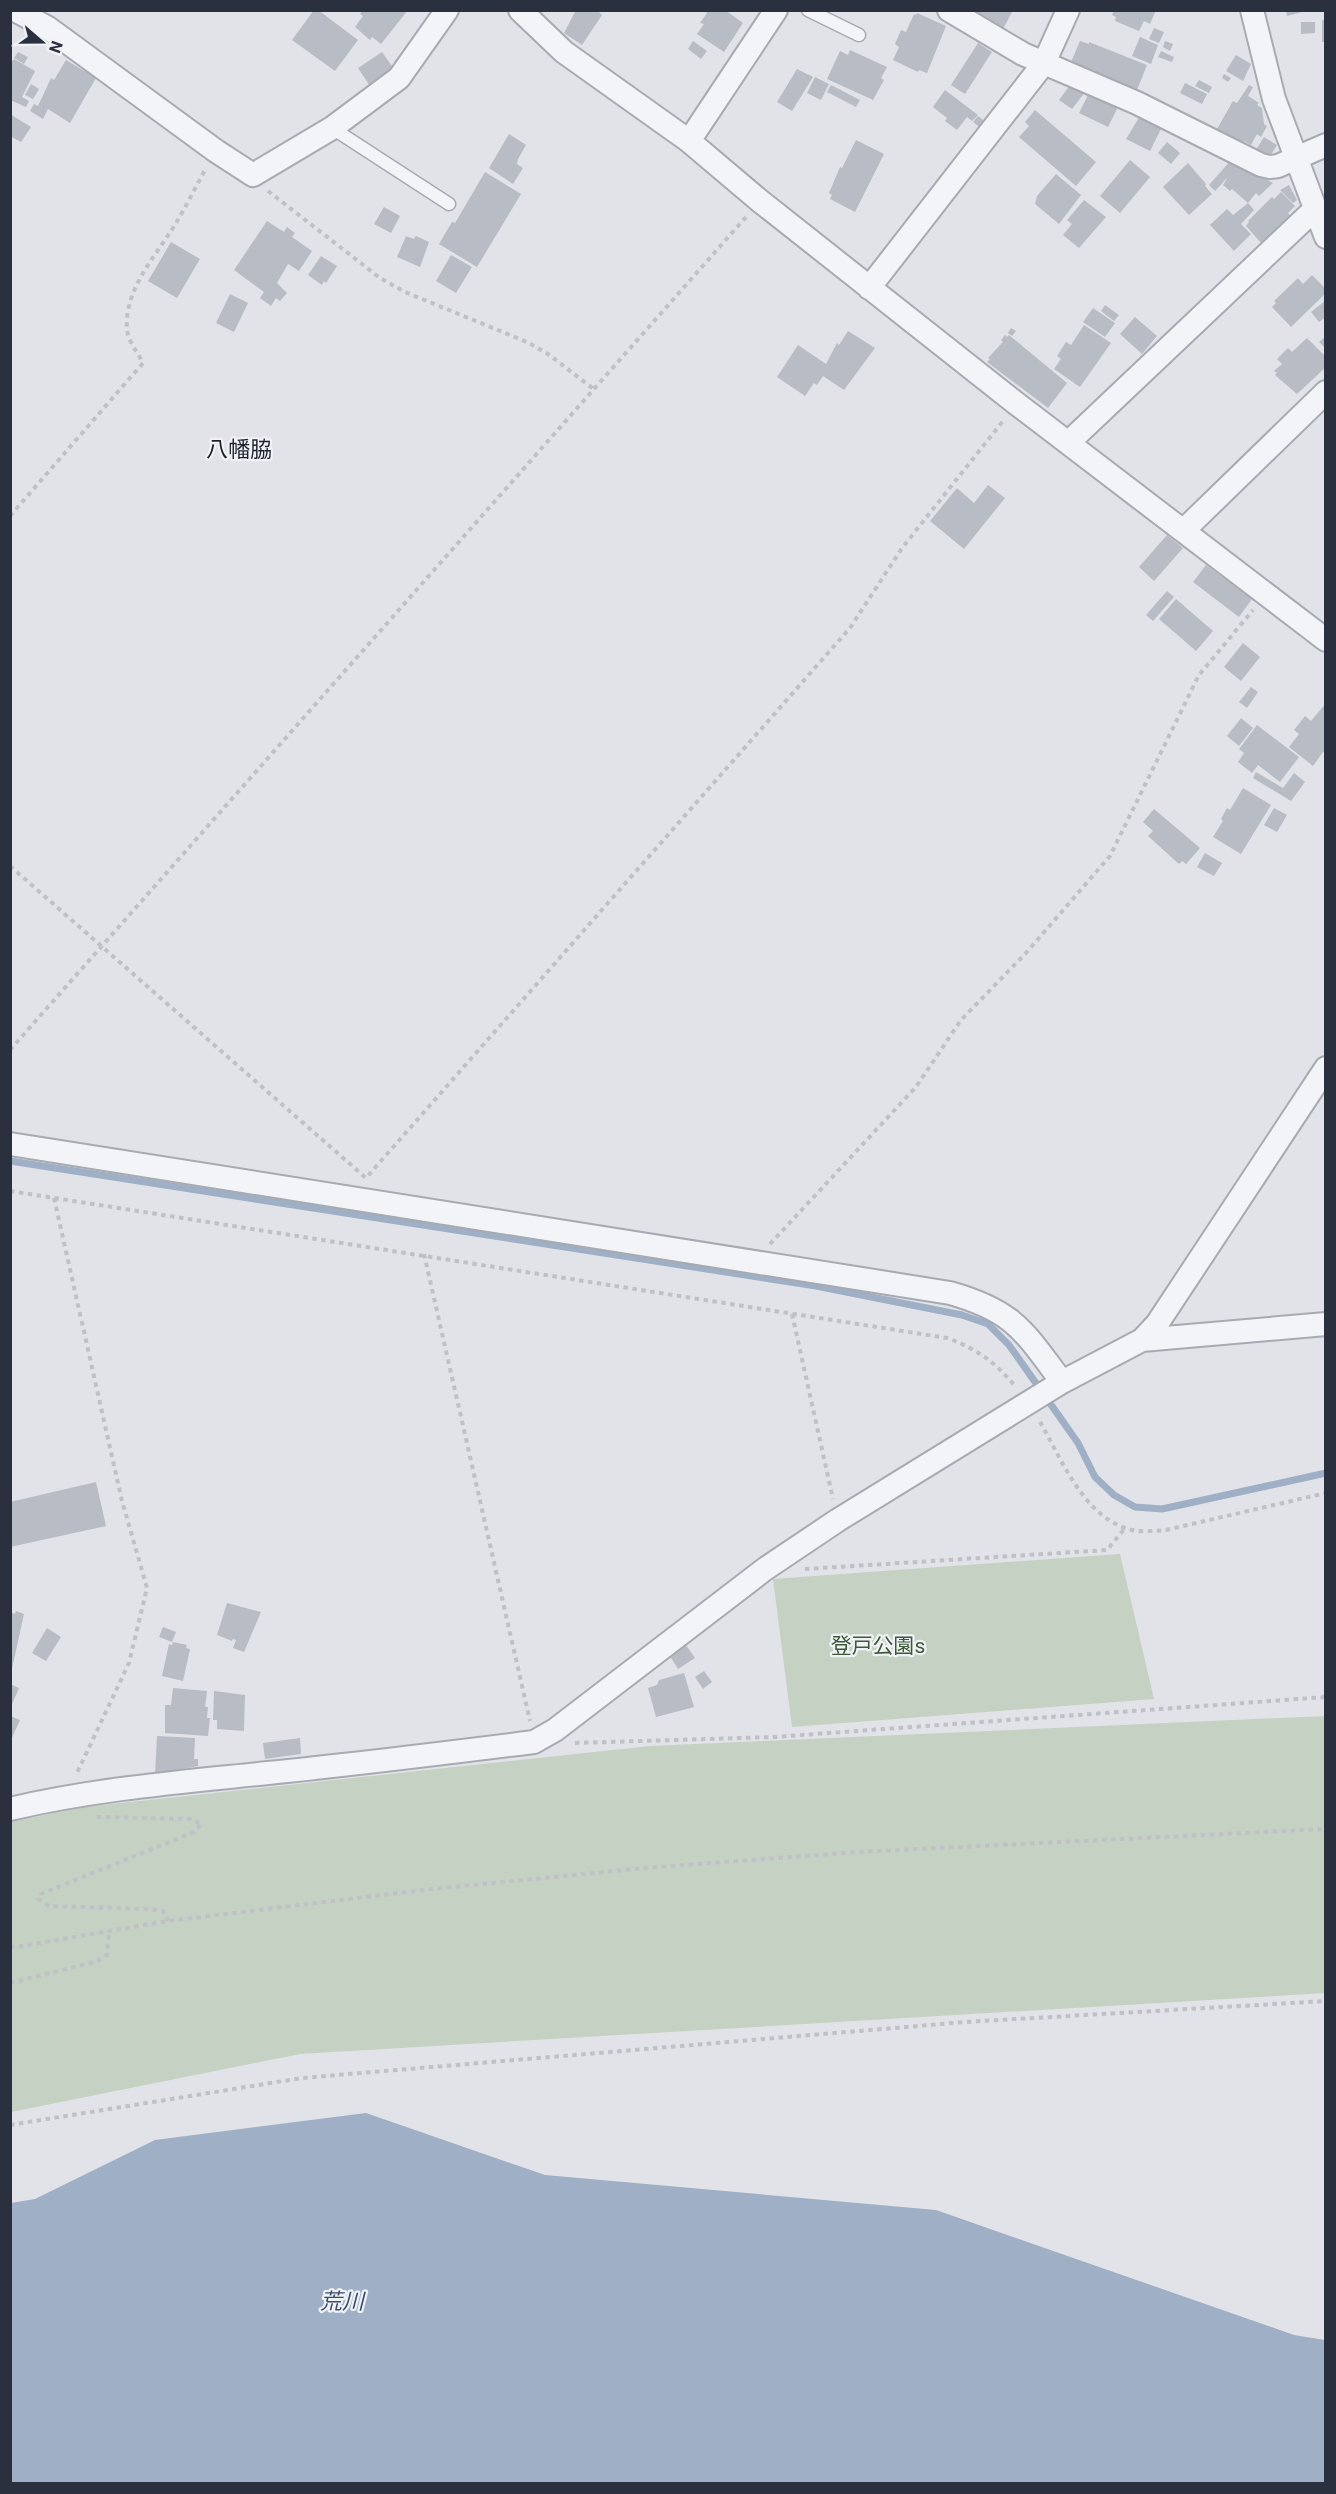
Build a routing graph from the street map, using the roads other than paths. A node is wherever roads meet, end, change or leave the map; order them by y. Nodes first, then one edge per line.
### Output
1 (15, 10) edge
2 (447, 10) edge
3 (520, 10) edge
4 (776, 10) edge
5 (808, 10) edge
6 (949, 10) edge
7 (1068, 10) edge
8 (1252, 10) edge
9 (859, 35) dead end
10 (1044, 63) junction
11 (332, 128) junction
12 (689, 141) junction
13 (1326, 146) edge
14 (1296, 159) junction
15 (449, 204) dead end
16 (1315, 209) junction
17 (1326, 237) edge
18 (869, 288) junction
19 (1326, 393) edge
20 (1069, 442) junction
21 (1184, 530) junction
22 (1326, 640) edge
23 (1326, 1068) edge
24 (10, 1144) edge
25 (1326, 1324) edge
26 (1142, 1340) junction
27 (1062, 1382) junction
28 (10, 1809) edge

1 - 11 street
2 - 11 street
3 - 12 street
4 - 12 street
5 - 9 lane
6 - 10 street
7 - 10 street
8 - 14 street
10 - 14 street
10 - 18 street
11 - 15 lane
12 - 18 street
13 - 14 street
14 - 16 street
16 - 17 street
16 - 20 street
18 - 20 street
19 - 21 street
20 - 21 street
21 - 22 street
23 - 26 street
24 - 27 street
25 - 26 street
26 - 27 street
27 - 28 street

